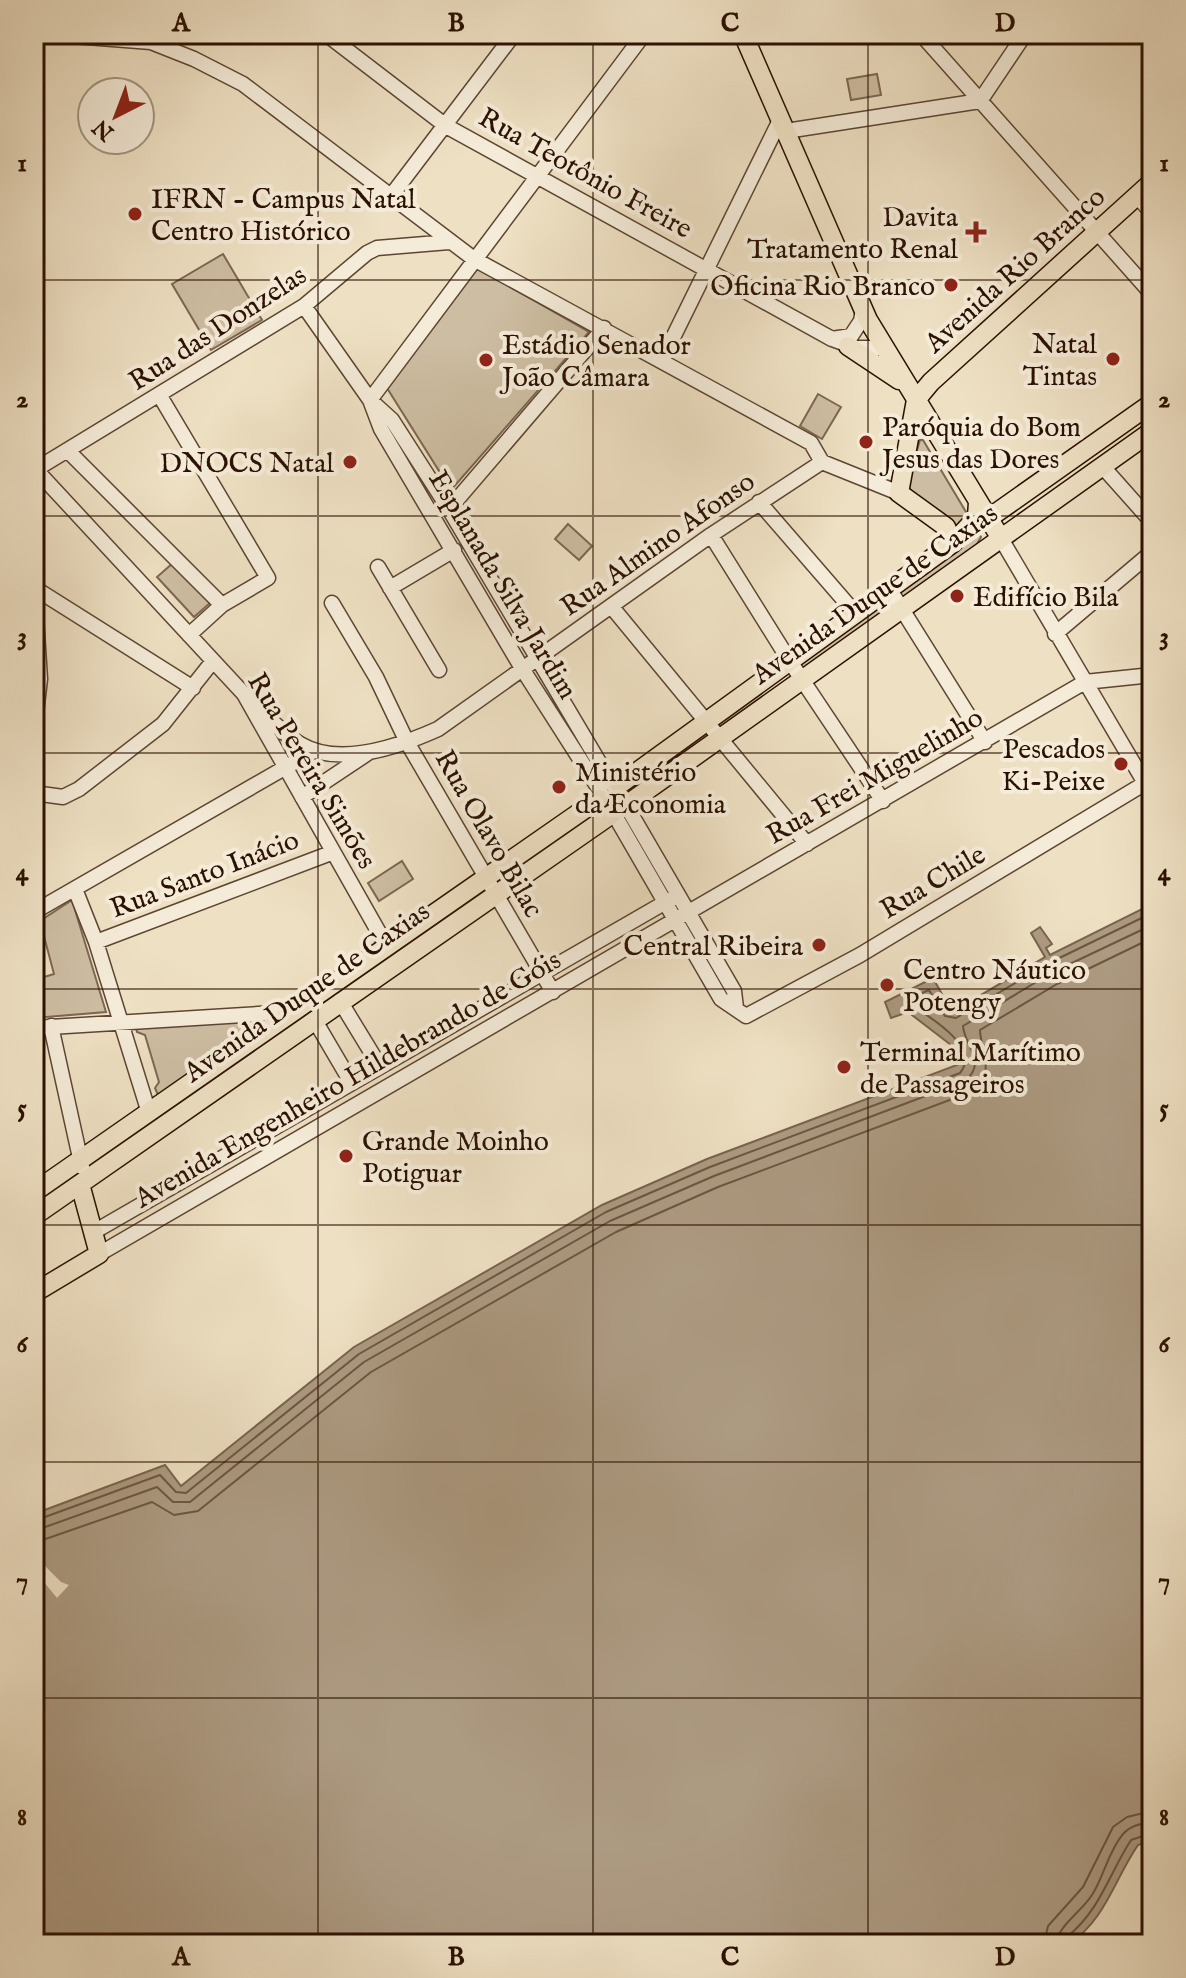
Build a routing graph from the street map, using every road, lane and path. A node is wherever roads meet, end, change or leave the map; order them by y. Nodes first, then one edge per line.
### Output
1 (48, 34) edge
2 (326, 34) edge
3 (514, 34) edge
4 (644, 34) edge
5 (743, 34) edge
6 (921, 34) edge
7 (1025, 34) edge
8 (152, 38) edge
9 (980, 101) junction
10 (784, 124) junction
11 (446, 126) junction
12 (537, 174) junction
13 (1152, 182) edge
14 (391, 196) junction
15 (1137, 196) junction
16 (1152, 213) edge
17 (1097, 234) junction
18 (449, 242) junction
19 (474, 259) junction
20 (706, 267) junction
21 (1152, 294) edge
22 (304, 306) junction
23 (863, 309) junction
24 (604, 328) junction
25 (840, 342) junction
26 (883, 348) junction
27 (662, 360) junction
28 (911, 392) junction
29 (160, 396) junction
30 (370, 400) junction
31 (1152, 403) edge
32 (1152, 431) edge
33 (64, 453) junction
34 (822, 462) junction
35 (1103, 467) junction
36 (35, 470) edge
37 (899, 493) junction
38 (759, 502) junction
39 (449, 509) junction
40 (981, 521) junction
41 (1152, 522) edge
42 (711, 535) junction
43 (952, 540) junction
44 (994, 541) junction
45 (454, 550) junction
46 (1152, 552) edge
47 (485, 566) junction
48 (378, 567) dead end
49 (467, 574) junction
50 (35, 587) edge
51 (390, 588) junction
52 (890, 590) junction
53 (332, 603) dead end
54 (222, 605) junction
55 (611, 606) junction
56 (901, 606) junction
57 (856, 614) junction
58 (1055, 634) junction
59 (189, 635) junction
60 (538, 660) junction
61 (789, 660) junction
62 (213, 661) junction
63 (439, 670) dead end
64 (523, 670) junction
65 (1152, 675) edge
66 (801, 679) junction
67 (1085, 682) junction
68 (193, 688) junction
69 (244, 694) junction
70 (703, 721) junction
71 (34, 730) edge
72 (717, 739) junction
73 (407, 742) junction
74 (985, 742) junction
75 (314, 751) junction
76 (370, 751) junction
77 (285, 766) junction
78 (1150, 785) edge
79 (608, 790) junction
80 (34, 793) edge
81 (302, 797) junction
82 (883, 801) junction
83 (620, 810) junction
84 (537, 841) junction
85 (807, 844) junction
86 (331, 853) junction
87 (548, 858) junction
88 (485, 877) junction
89 (75, 889) junction
90 (495, 894) junction
91 (678, 895) junction
92 (664, 903) junction
93 (34, 912) edge
94 (688, 912) junction
95 (673, 920) junction
96 (96, 942) junction
97 (386, 945) junction
98 (541, 971) junction
99 (522, 982) junction
100 (553, 992) junction
101 (340, 1001) junction
102 (532, 1004) junction
103 (736, 1008) junction
104 (291, 1012) junction
105 (314, 1019) junction
106 (119, 1022) junction
107 (51, 1026) junction
108 (34, 1028) edge
109 (415, 1044) junction
110 (426, 1064) junction
111 (379, 1065) junction
112 (355, 1080) junction
113 (371, 1097) junction
114 (149, 1113) junction
115 (238, 1148) junction
116 (80, 1160) junction
117 (249, 1168) junction
118 (83, 1181) junction
119 (34, 1192) edge
120 (34, 1216) edge
121 (92, 1233) junction
122 (99, 1254) junction
123 (34, 1293) edge
124 (34, 1420) edge
125 (34, 1432) edge

1 - 8 street
2 - 11 street, Rua Teotônio Freire
3 - 11 street
4 - 12 street
5 - 10 main road
6 - 9 street
7 - 9 street
8 - 14 street
9 - 10 street
9 - 17 street
10 - 20 street
10 - 23 main road
11 - 12 street, Rua Teotônio Freire
11 - 14 street
12 - 19 street
12 - 20 street, Rua Teotônio Freire
13 - 15 main road, Avenida Rio Branco
14 - 18 street
15 - 16 street
15 - 17 main road, Avenida Rio Branco
17 - 21 street
17 - 28 main road, Avenida Rio Branco
18 - 19 street
18 - 22 street, Rua das Donzelas
19 - 24 street
19 - 30 street
20 - 25 street, Rua Teotônio Freire
20 - 27 street
22 - 29 street, Rua das Donzelas
22 - 30 street, Esplanada Silva Jardim
23 - 25 street
23 - 26 main road
24 - 27 street
24 - 39 street
25 - 26 street, Rua Teotônio Freire
25 - 28 main road
26 - 28 main road
27 - 34 street
28 - 37 main road
28 - 40 main road
29 - 33 street, Rua das Donzelas
29 - 54 street
30 - 39 street, Esplanada Silva Jardim
30 - 45 street, Esplanada Silva Jardim
31 - 40 main road, Avenida Duque de Caxias
32 - 35 main road, Avenida Duque de Caxias
33 - 36 street, Rua das Donzelas
33 - 54 street
34 - 37 street
34 - 38 street, Rua Almino Afonso
35 - 41 street
35 - 44 main road, Avenida Duque de Caxias
36 - 59 street, Rua Pereira Simões
37 - 43 main road
38 - 42 street, Rua Almino Afonso
38 - 57 street
39 - 47 street, Esplanada Silva Jardim
40 - 43 main road, Avenida Duque de Caxias
40 - 44 main road
42 - 55 street, Rua Almino Afonso
42 - 61 street
43 - 52 main road, Avenida Duque de Caxias
44 - 56 main road, Avenida Duque de Caxias
44 - 58 street
45 - 49 street, Esplanada Silva Jardim
45 - 51 street
46 - 58 street
47 - 49 street
47 - 60 street, Esplanada Silva Jardim
48 - 51 street
49 - 64 street, Esplanada Silva Jardim
50 - 68 street
50 - 71 street
51 - 63 street
52 - 56 street
52 - 57 main road, Avenida Duque de Caxias
53 - 73 street, Rua Olavo Bilac
54 - 59 street
55 - 60 street, Rua Almino Afonso
55 - 70 street
56 - 66 main road, Avenida Duque de Caxias
56 - 74 street
57 - 61 main road, Avenida Duque de Caxias
58 - 67 street
59 - 62 street, Rua Pereira Simões
60 - 64 street, Rua Almino Afonso
60 - 79 street, Esplanada Silva Jardim
61 - 66 street
61 - 70 main road, Avenida Duque de Caxias
62 - 68 street
62 - 69 street, Rua Pereira Simões
64 - 73 street, Rua Almino Afonso
64 - 79 street, Esplanada Silva Jardim
65 - 67 street
66 - 72 main road, Avenida Duque de Caxias
66 - 82 street
67 - 74 street, Rua Frei Miguelinho
67 - 78 street
68 - 80 street
69 - 75 street
69 - 77 street, Rua Pereira Simões
70 - 72 street
70 - 79 main road, Avenida Duque de Caxias
72 - 83 main road, Avenida Duque de Caxias
72 - 85 street
73 - 76 street, Rua Almino Afonso
73 - 88 street, Rua Olavo Bilac
74 - 82 street, Rua Frei Miguelinho
75 - 76 street
75 - 77 street
76 - 81 street
77 - 81 street, Rua Pereira Simões
77 - 89 street
78 - 103 street, Rua Chile
79 - 83 main road
79 - 83 main road
79 - 84 main road, Avenida Duque de Caxias
81 - 86 street, Rua Pereira Simões
82 - 85 street, Rua Frei Miguelinho
83 - 87 main road, Avenida Duque de Caxias
83 - 91 street
83 - 92 street
84 - 87 main road
84 - 88 main road, Avenida Duque de Caxias
85 - 94 street, Rua Frei Miguelinho
86 - 96 street, Rua Santo Inácio
86 - 97 street, Rua Pereira Simões
87 - 90 main road, Avenida Duque de Caxias
88 - 90 street, Rua Olavo Bilac
88 - 97 main road, Avenida Duque de Caxias
89 - 93 street
89 - 96 street
90 - 98 street, Rua Olavo Bilac
90 - 101 main road, Avenida Duque de Caxias
91 - 92 street, Avenida Engenheiro Hildebrando de Góis
91 - 94 street
92 - 95 street
92 - 98 street, Avenida Engenheiro Hildebrando de Góis
94 - 95 street, Avenida Engenheiro Hildebrando de Góis
94 - 103 street
95 - 100 street, Avenida Engenheiro Hildebrando de Góis
95 - 103 street
96 - 106 street
97 - 104 main road, Avenida Duque de Caxias
98 - 99 street, Avenida Engenheiro Hildebrando de Góis
98 - 100 street, Rua Olavo Bilac
99 - 102 street
99 - 109 street, Avenida Engenheiro Hildebrando de Góis
100 - 102 street, Avenida Engenheiro Hildebrando de Góis
101 - 105 main road, Avenida Duque de Caxias
101 - 111 street
102 - 110 street, Avenida Engenheiro Hildebrando de Góis
104 - 106 street
104 - 114 main road, Avenida Duque de Caxias
105 - 112 street
105 - 118 main road, Avenida Duque de Caxias
106 - 107 street
106 - 114 street
107 - 108 street
107 - 116 street
109 - 110 street
109 - 111 street, Avenida Engenheiro Hildebrando de Góis
110 - 113 street, Avenida Engenheiro Hildebrando de Góis
111 - 112 street, Avenida Engenheiro Hildebrando de Góis
112 - 113 street
112 - 115 street, Avenida Engenheiro Hildebrando de Góis
113 - 117 street, Avenida Engenheiro Hildebrando de Góis
114 - 116 main road, Avenida Duque de Caxias
115 - 117 street
115 - 121 street, Avenida Engenheiro Hildebrando de Góis
116 - 118 street
116 - 119 main road, Avenida Duque de Caxias
117 - 122 street, Avenida Engenheiro Hildebrando de Góis
118 - 120 main road, Avenida Duque de Caxias
118 - 121 main road
121 - 122 main road
122 - 123 main road, Avenida Engenheiro Hildebrando de Góis
124 - 125 street

